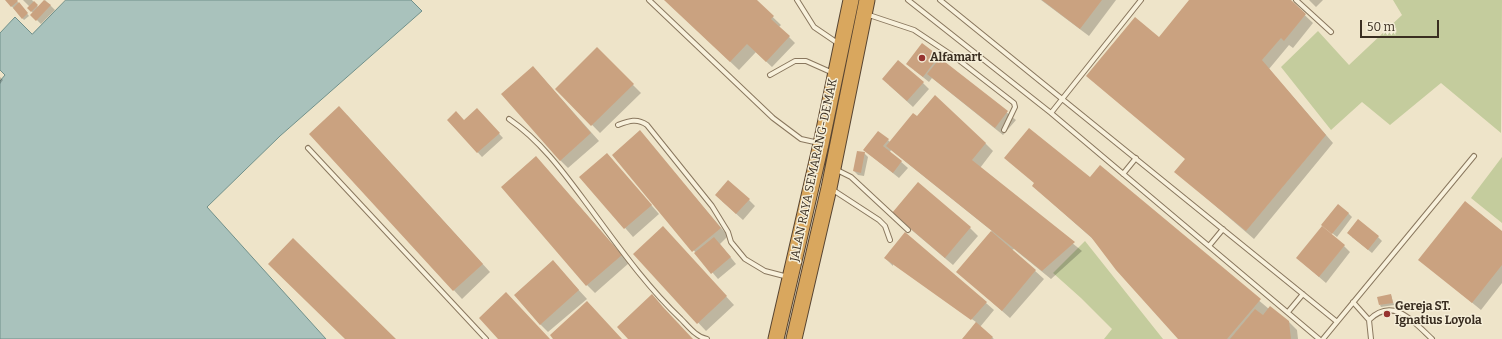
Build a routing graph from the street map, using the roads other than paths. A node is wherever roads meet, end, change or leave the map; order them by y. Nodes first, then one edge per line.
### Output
1 (649, 0) edge
2 (797, 0) edge
3 (851, 0) edge
4 (908, 0) edge
5 (940, 0) edge
6 (1141, 0) edge
7 (1296, 0) edge
8 (865, 7) edge
9 (1331, 32) dead end
10 (842, 45) junction
11 (836, 74) junction
12 (770, 75) dead end
13 (1063, 98) junction
14 (1051, 113) junction
15 (509, 119) dead end
16 (618, 125) dead end
17 (1004, 130) dead end
18 (821, 144) junction
19 (308, 148) dead end
20 (1474, 156) dead end
21 (1136, 158) junction
22 (833, 168) junction
23 (1123, 174) junction
24 (829, 188) junction
25 (1223, 229) junction
26 (908, 230) dead end
27 (890, 240) dead end
28 (1209, 246) junction
29 (790, 278) junction
30 (1303, 294) junction
31 (1353, 302) junction
32 (1288, 312) junction
33 (1370, 320) junction
34 (1336, 321) junction
35 (486, 339) edge
36 (707, 339) edge
37 (776, 339) edge
38 (794, 339) edge
39 (1320, 339) edge
40 (1323, 339) edge
41 (1372, 339) edge
42 (1432, 339) edge

1 - 18 lane
2 - 10 lane
3 - 10 highway, JALAN RAYA SEMARANG-DEMAK
4 - 14 lane
5 - 13 lane
6 - 13 lane
7 - 9 lane
8 - 17 lane
8 - 22 highway, JALAN RAYA SEMARANG-DEMAK
10 - 11 highway, JALAN RAYA SEMARANG-DEMAK
11 - 12 lane
11 - 18 highway, JALAN RAYA SEMARANG-DEMAK
13 - 14 lane
13 - 21 lane
14 - 23 lane
15 - 36 lane
16 - 29 lane
18 - 29 highway, JALAN RAYA SEMARANG-DEMAK
19 - 35 lane
20 - 31 lane
21 - 23 lane
21 - 25 lane
22 - 24 highway, JALAN RAYA SEMARANG-DEMAK
22 - 26 lane
23 - 28 lane
24 - 27 lane
24 - 38 highway, JALAN RAYA SEMARANG-DEMAK
25 - 28 lane
25 - 30 lane
28 - 32 lane
29 - 37 highway, JALAN RAYA SEMARANG-DEMAK
30 - 32 lane
30 - 34 lane
31 - 33 lane
31 - 34 lane
32 - 39 lane
33 - 41 lane
33 - 42 lane
34 - 40 lane

